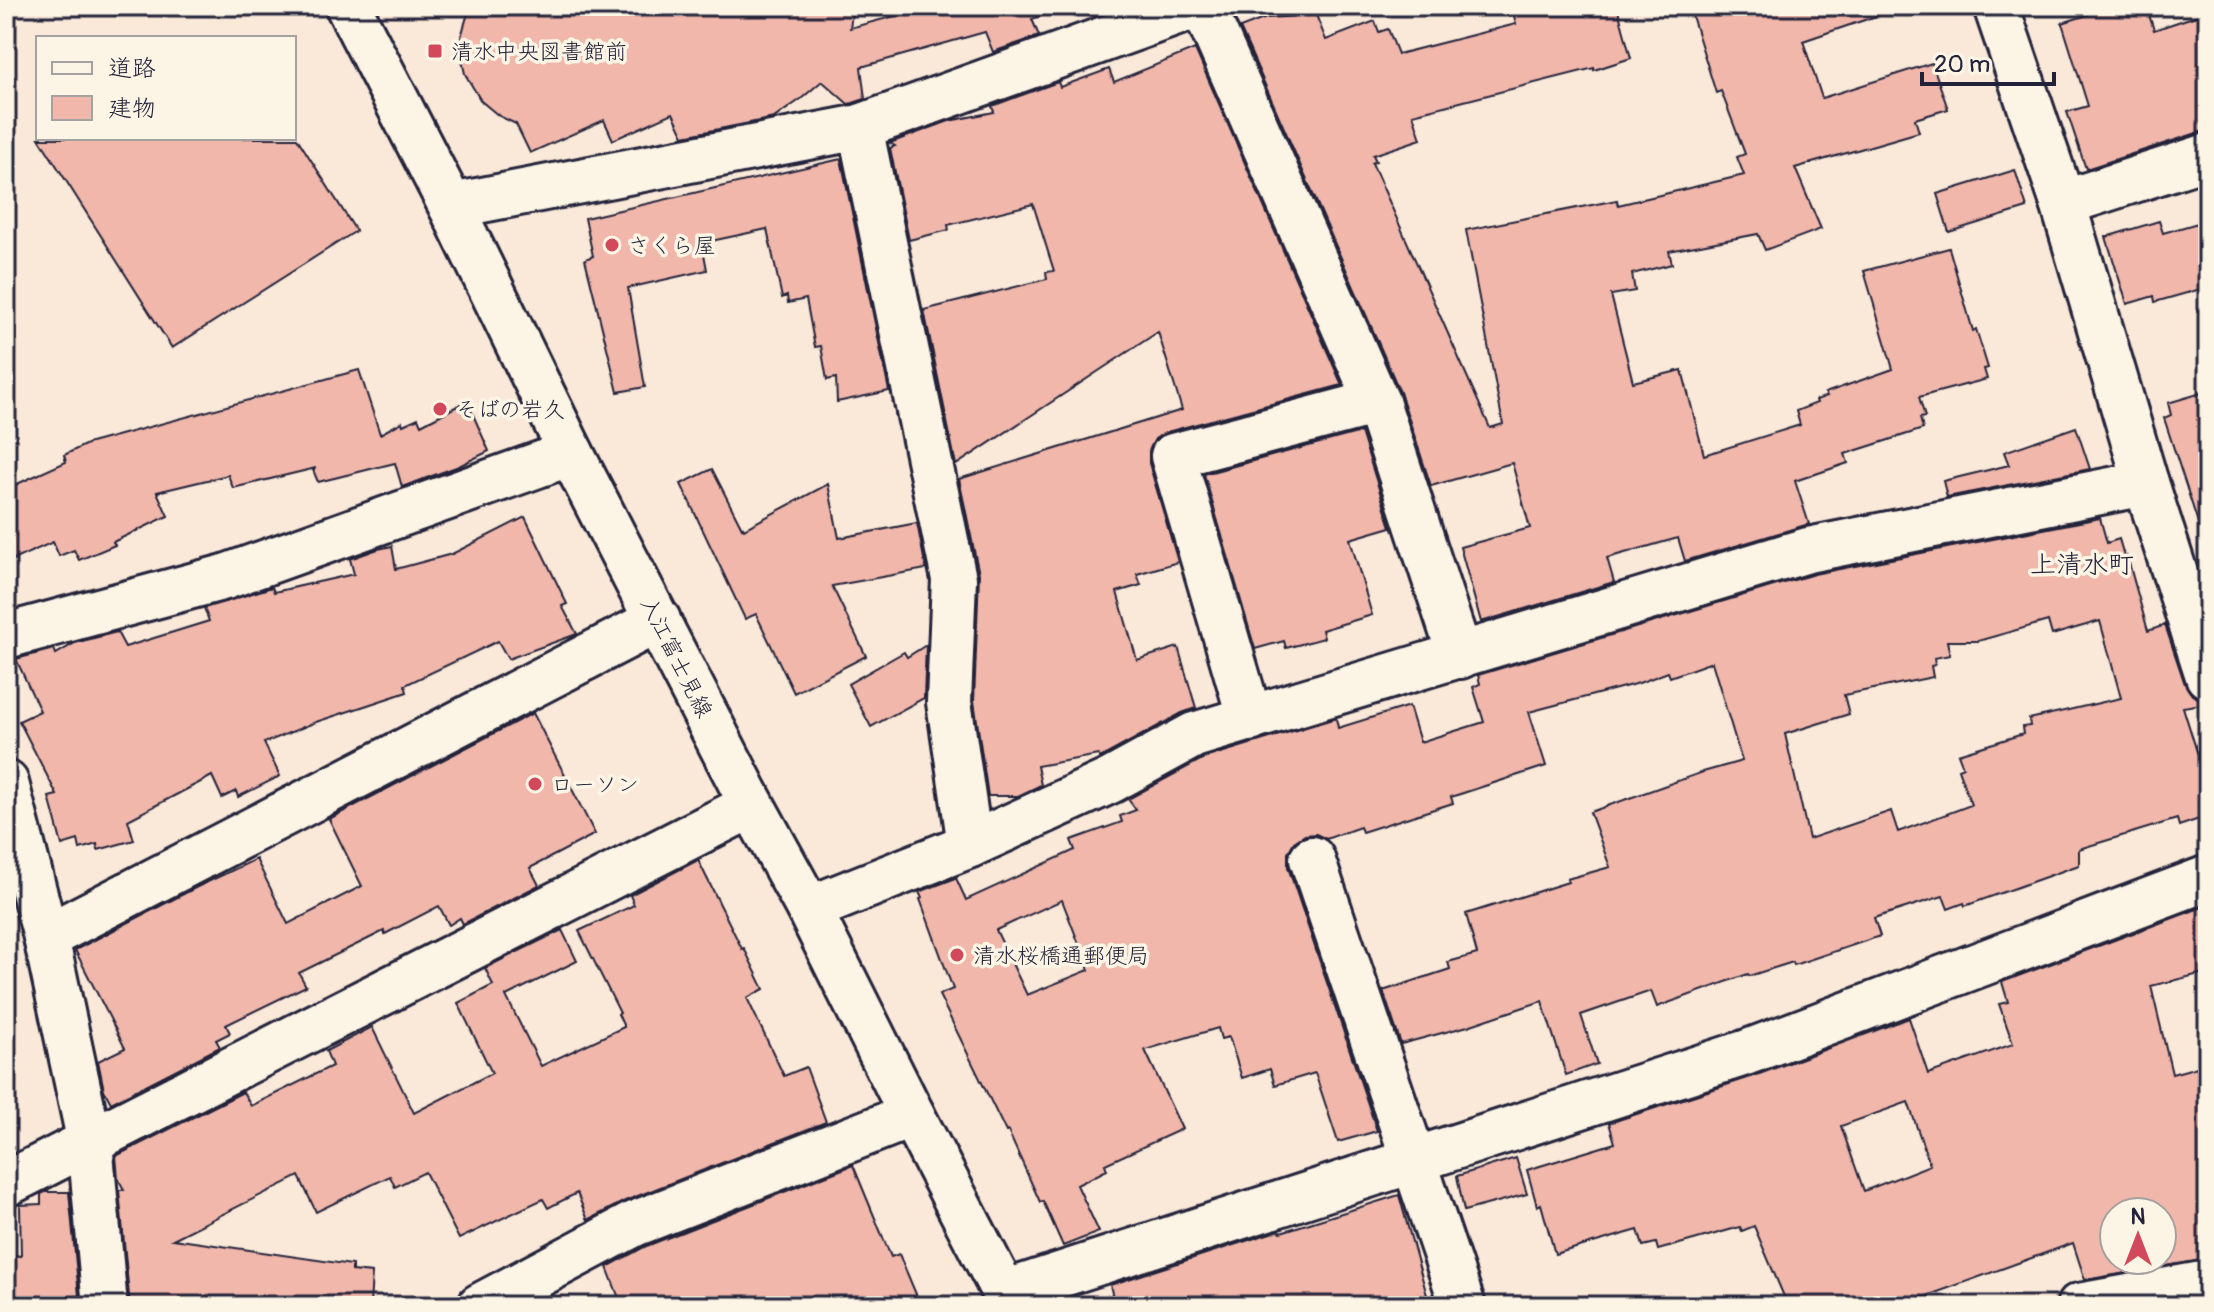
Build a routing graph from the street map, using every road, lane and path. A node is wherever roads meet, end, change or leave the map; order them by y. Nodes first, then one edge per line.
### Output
1 (348, 6) edge
2 (1196, 6) edge
3 (1203, 6) edge
4 (1996, 6) edge
5 (860, 127) junction
6 (2208, 156) edge
7 (2063, 203) junction
8 (451, 206) junction
9 (1377, 402) junction
10 (571, 453) junction
11 (2146, 483) junction
12 (658, 620) junction
13 (6, 636) edge
14 (1460, 656) junction
15 (2208, 676) edge
16 (1250, 719) junction
17 (6, 783) edge
18 (752, 805) junction
19 (970, 845) junction
20 (1312, 859) dead end
21 (2208, 878) edge
22 (809, 909) junction
23 (46, 937) junction
24 (912, 1115) junction
25 (90, 1143) junction
26 (1415, 1160) junction
27 (6, 1184) edge
28 (2208, 1283) edge
29 (1008, 1300) edge
30 (105, 1306) edge
31 (480, 1306) edge
32 (1463, 1306) edge
33 (2079, 1306) edge

1 - 8 street, 入江富士見線
2 - 5 street
3 - 9 street
4 - 7 street
5 - 8 street
5 - 19 street
6 - 7 street
7 - 11 street
8 - 10 street, 入江富士見線
9 - 14 street
9 - 16 street
10 - 12 street, 入江富士見線
10 - 13 street
11 - 14 street
11 - 15 street
12 - 18 street, 入江富士見線
12 - 23 street
14 - 16 street
16 - 19 street
17 - 23 street
18 - 22 street, 入江富士見線
18 - 25 street
19 - 22 street
20 - 26 street
21 - 26 street
22 - 24 street, 入江富士見線
23 - 25 street
24 - 29 street, 入江富士見線
24 - 31 street
25 - 27 street
25 - 30 street
26 - 29 street
26 - 32 street
28 - 33 street

